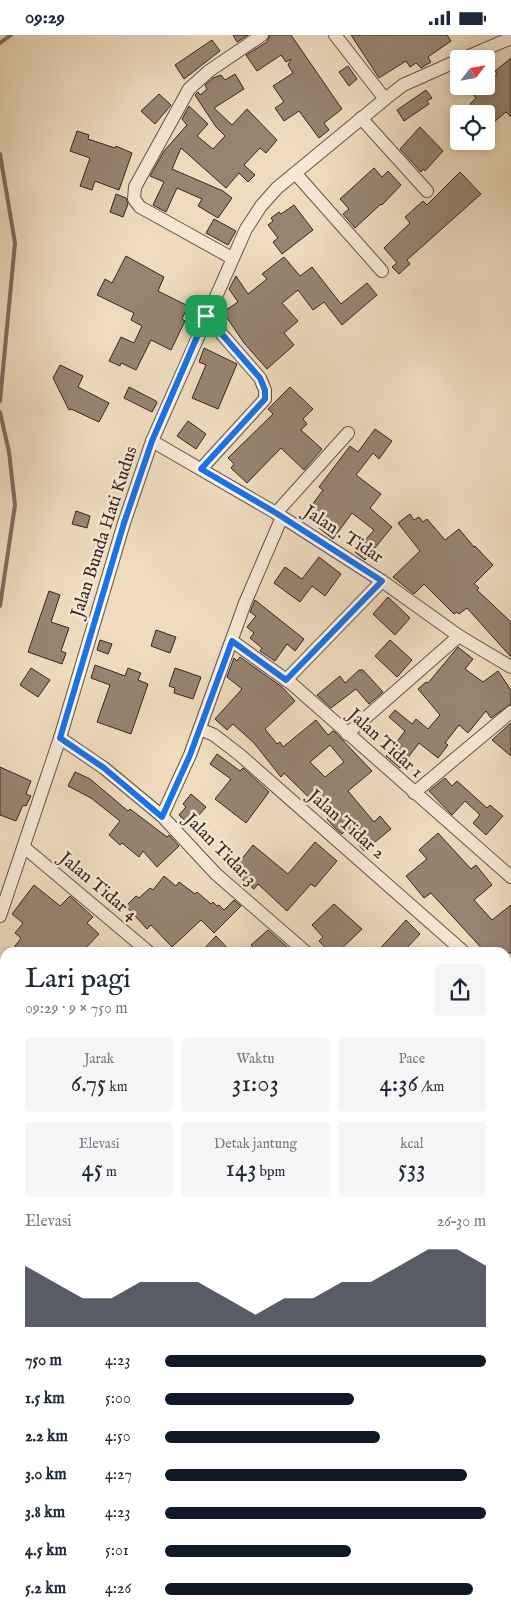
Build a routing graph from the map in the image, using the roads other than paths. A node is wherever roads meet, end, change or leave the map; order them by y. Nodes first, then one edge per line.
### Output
1 (262, 35) edge
2 (335, 35) edge
3 (511, 37) edge
4 (481, 50) edge
5 (450, 63) edge
6 (385, 99) junction
7 (361, 118) junction
8 (296, 174) junction
9 (426, 191) dead end
10 (232, 258) junction
11 (382, 271) dead end
12 (206, 316) junction
13 (348, 433) dead end
14 (152, 441) junction
15 (201, 469) junction
16 (279, 515) junction
17 (382, 581) junction
18 (459, 635) junction
19 (232, 641) junction
20 (511, 667) edge
21 (286, 680) junction
22 (511, 712) edge
23 (200, 729) junction
24 (347, 734) junction
25 (60, 738) junction
26 (414, 793) junction
27 (162, 817) junction
28 (25, 848) junction
29 (511, 877) edge
30 (0, 916) edge
31 (143, 947) edge
32 (300, 947) edge
33 (458, 947) edge

1 - 10 street
2 - 6 street
3 - 4 street, Jalan Bunda Hati Kudus
5 - 6 street, Jalan Bunda Hati Kudus
6 - 7 street, Jalan Bunda Hati Kudus
7 - 8 street, Jalan Bunda Hati Kudus
7 - 9 street
8 - 10 street, Jalan Bunda Hati Kudus
8 - 11 street
10 - 12 street, Jalan Bunda Hati Kudus
12 - 14 street, Jalan Bunda Hati Kudus
12 - 15 street
13 - 16 street
14 - 15 street, Jalan . Tidar
14 - 25 street, Jalan Bunda Hati Kudus
15 - 16 street, Jalan . Tidar
16 - 17 street, Jalan . Tidar
16 - 19 street
17 - 18 street, Jalan . Tidar
17 - 21 street
18 - 20 street, Jalan . Tidar
18 - 24 street
19 - 21 street, Jalan Tidar 1
19 - 23 street
21 - 24 street, Jalan Tidar 1
22 - 26 street
23 - 27 street
23 - 33 street, Jalan Tidar 2
24 - 26 street, Jalan Tidar 1
25 - 27 street, Jalan Tidar 3
25 - 28 street, Jalan Bunda Hati Kudus
26 - 29 street, Jalan Tidar 1
27 - 32 street, Jalan Tidar 3
28 - 30 street, Jalan Bunda Hati Kudus
28 - 31 street, Jalan Tidar 4

